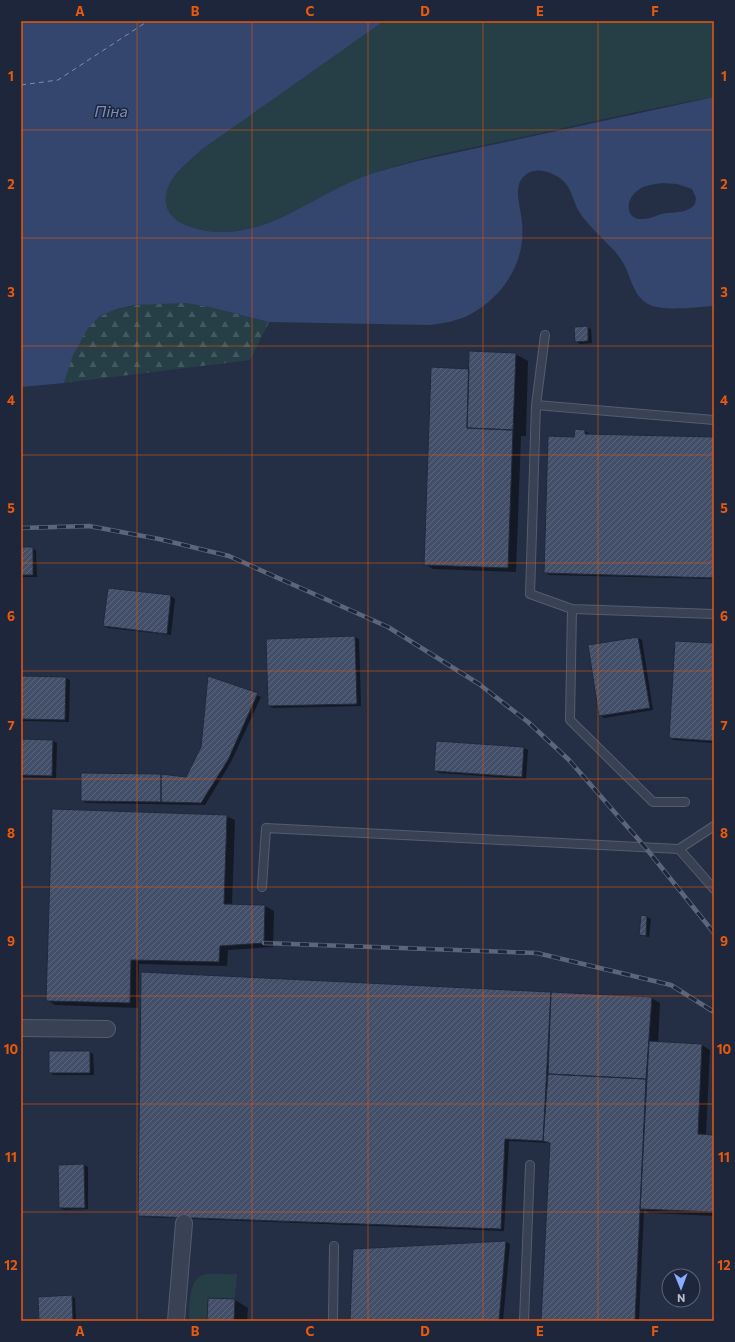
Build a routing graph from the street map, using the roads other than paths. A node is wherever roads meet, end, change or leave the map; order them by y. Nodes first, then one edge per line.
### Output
1 (545, 335) dead end
2 (536, 405) junction
3 (714, 420) edge
4 (572, 609) junction
5 (714, 614) edge
6 (685, 802) dead end
7 (714, 826) edge
8 (679, 848) junction
9 (262, 887) dead end
10 (714, 890) edge
11 (21, 1028) edge
12 (107, 1029) dead end
13 (530, 1165) dead end
14 (184, 1223) dead end
15 (334, 1246) dead end
16 (176, 1321) edge
17 (333, 1321) edge
18 (524, 1321) edge

1 - 2 lane
2 - 3 lane
2 - 4 lane
4 - 5 lane
4 - 6 lane
7 - 8 lane
8 - 9 lane
8 - 10 lane
11 - 12 street
13 - 18 lane
14 - 16 street
15 - 17 lane

